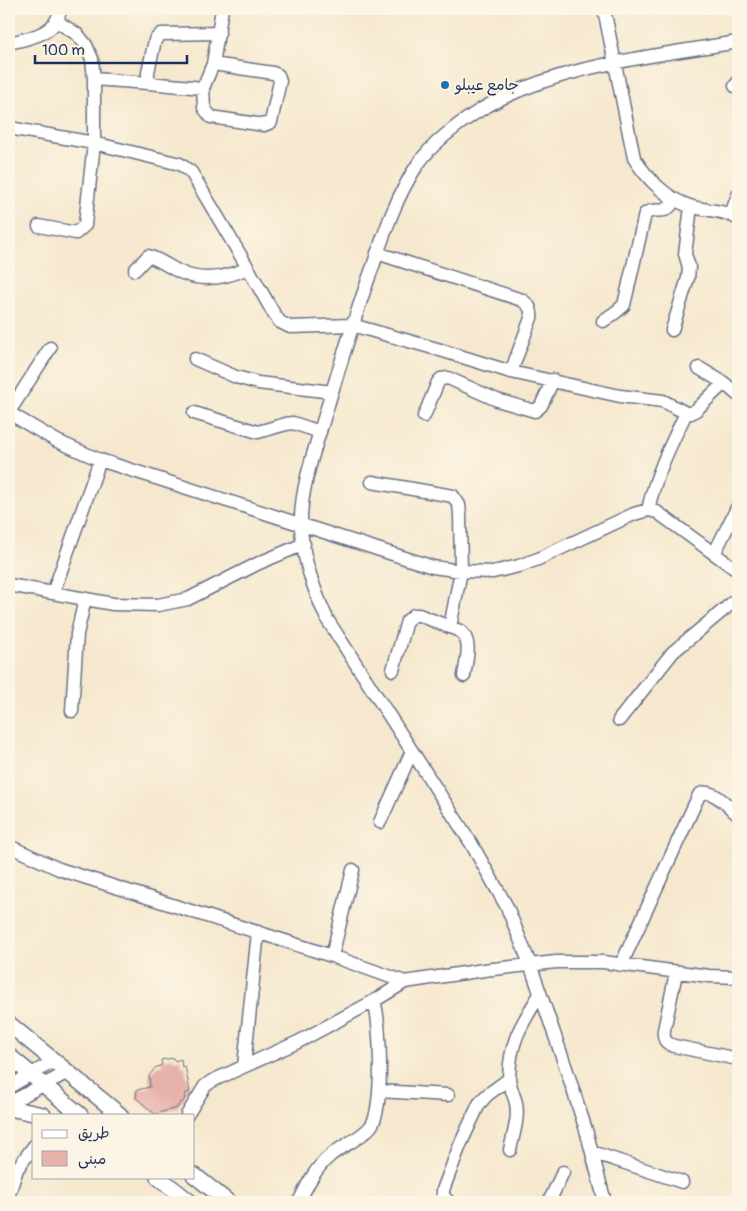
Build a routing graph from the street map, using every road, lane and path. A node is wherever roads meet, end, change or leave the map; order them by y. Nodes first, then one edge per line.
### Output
1 (60, 9) edge
2 (222, 9) edge
3 (604, 9) edge
4 (58, 22) junction
5 (219, 33) junction
6 (738, 42) edge
7 (9, 43) edge
8 (615, 62) junction
9 (213, 64) junction
10 (94, 79) junction
11 (148, 83) junction
12 (203, 88) junction
13 (9, 128) edge
14 (94, 143) junction
15 (738, 195) edge
16 (674, 199) junction
17 (691, 207) junction
18 (735, 216) edge
19 (39, 226) dead end
20 (377, 254) junction
21 (248, 268) junction
22 (135, 270) dead end
23 (603, 321) dead end
24 (352, 326) junction
25 (672, 330) dead end
26 (50, 348) dead end
27 (195, 359) dead end
28 (699, 368) dead end
29 (511, 372) junction
30 (552, 380) junction
31 (724, 384) junction
32 (332, 392) junction
33 (738, 395) edge
34 (9, 412) edge
35 (194, 413) dead end
36 (686, 413) junction
37 (424, 416) dead end
38 (320, 432) junction
39 (100, 460) junction
40 (372, 482) dead end
41 (738, 506) edge
42 (648, 510) junction
43 (301, 523) junction
44 (304, 544) junction
45 (714, 554) junction
46 (461, 571) junction
47 (738, 571) edge
48 (9, 585) edge
49 (53, 593) junction
50 (738, 598) edge
51 (86, 599) junction
52 (450, 627) junction
53 (393, 670) dead end
54 (464, 676) dead end
55 (72, 711) dead end
56 (619, 720) dead end
57 (412, 751) junction
58 (738, 815) edge
59 (380, 822) dead end
60 (9, 846) edge
61 (352, 870) dead end
62 (258, 932) junction
63 (332, 956) junction
64 (530, 964) junction
65 (621, 965) junction
66 (676, 973) junction
67 (738, 977) edge
68 (405, 982) junction
69 (540, 994) junction
70 (374, 1001) junction
71 (9, 1024) edge
72 (9, 1056) edge
73 (738, 1059) edge
74 (54, 1061) junction
75 (244, 1066) junction
76 (68, 1072) junction
77 (32, 1074) junction
78 (509, 1079) junction
79 (45, 1084) junction
80 (9, 1087) edge
81 (379, 1091) junction
82 (448, 1095) dead end
83 (9, 1102) edge
84 (9, 1108) edge
85 (38, 1114) edge
86 (79, 1114) edge
87 (119, 1114) edge
88 (188, 1114) edge
89 (32, 1148) edge
90 (510, 1150) dead end
91 (592, 1152) junction
92 (13, 1168) edge
93 (563, 1172) dead end
94 (195, 1176) edge
95 (159, 1178) edge
96 (682, 1182) dead end
97 (9, 1194) edge
98 (190, 1202) edge
99 (228, 1202) edge
100 (298, 1202) edge
101 (449, 1202) edge
102 (549, 1202) edge
103 (605, 1202) edge

1 - 4 street
2 - 5 street
3 - 8 street
4 - 7 street
4 - 10 street
5 - 9 street
5 - 11 street
6 - 8 street
8 - 16 street
8 - 20 street
9 - 12 street
9 - 12 street
10 - 11 street
10 - 14 street
11 - 12 street
13 - 14 street
14 - 19 street
14 - 21 street
15 - 18 street
16 - 17 street
16 - 23 street
17 - 18 street
17 - 25 street
20 - 24 street
20 - 29 street
21 - 22 street
21 - 24 street
24 - 29 street
24 - 32 street
26 - 34 street
27 - 32 street
28 - 31 street
29 - 30 street
30 - 36 street
30 - 37 street
31 - 33 street
31 - 36 street
32 - 38 street
34 - 39 street
35 - 38 street
36 - 42 street
38 - 43 street
39 - 43 street
39 - 49 street
40 - 46 street
41 - 45 street
42 - 45 street
42 - 46 street
43 - 44 street
43 - 46 street
44 - 51 street
44 - 57 street
45 - 47 street
46 - 52 street
48 - 49 street
49 - 51 street
50 - 56 street
51 - 55 street
52 - 53 street
52 - 54 street
57 - 59 street
57 - 64 street
58 - 65 street
60 - 62 street
61 - 63 street
62 - 63 street
62 - 75 street
63 - 68 street
64 - 65 street
64 - 68 street
64 - 69 street
65 - 66 street
66 - 67 street
66 - 73 street
68 - 70 street
69 - 78 street
69 - 91 street
70 - 75 street
70 - 81 street
71 - 74 main road
72 - 77 main road
74 - 76 main road
74 - 77 street
75 - 88 street
76 - 79 street
76 - 87 main road
77 - 79 main road
77 - 80 street
78 - 90 street
78 - 101 street
79 - 83 street
79 - 86 main road
81 - 82 street
81 - 100 street
84 - 85 main road
89 - 92 street
91 - 96 street
91 - 103 street
92 - 97 street
93 - 102 street
94 - 99 main road
95 - 98 main road

